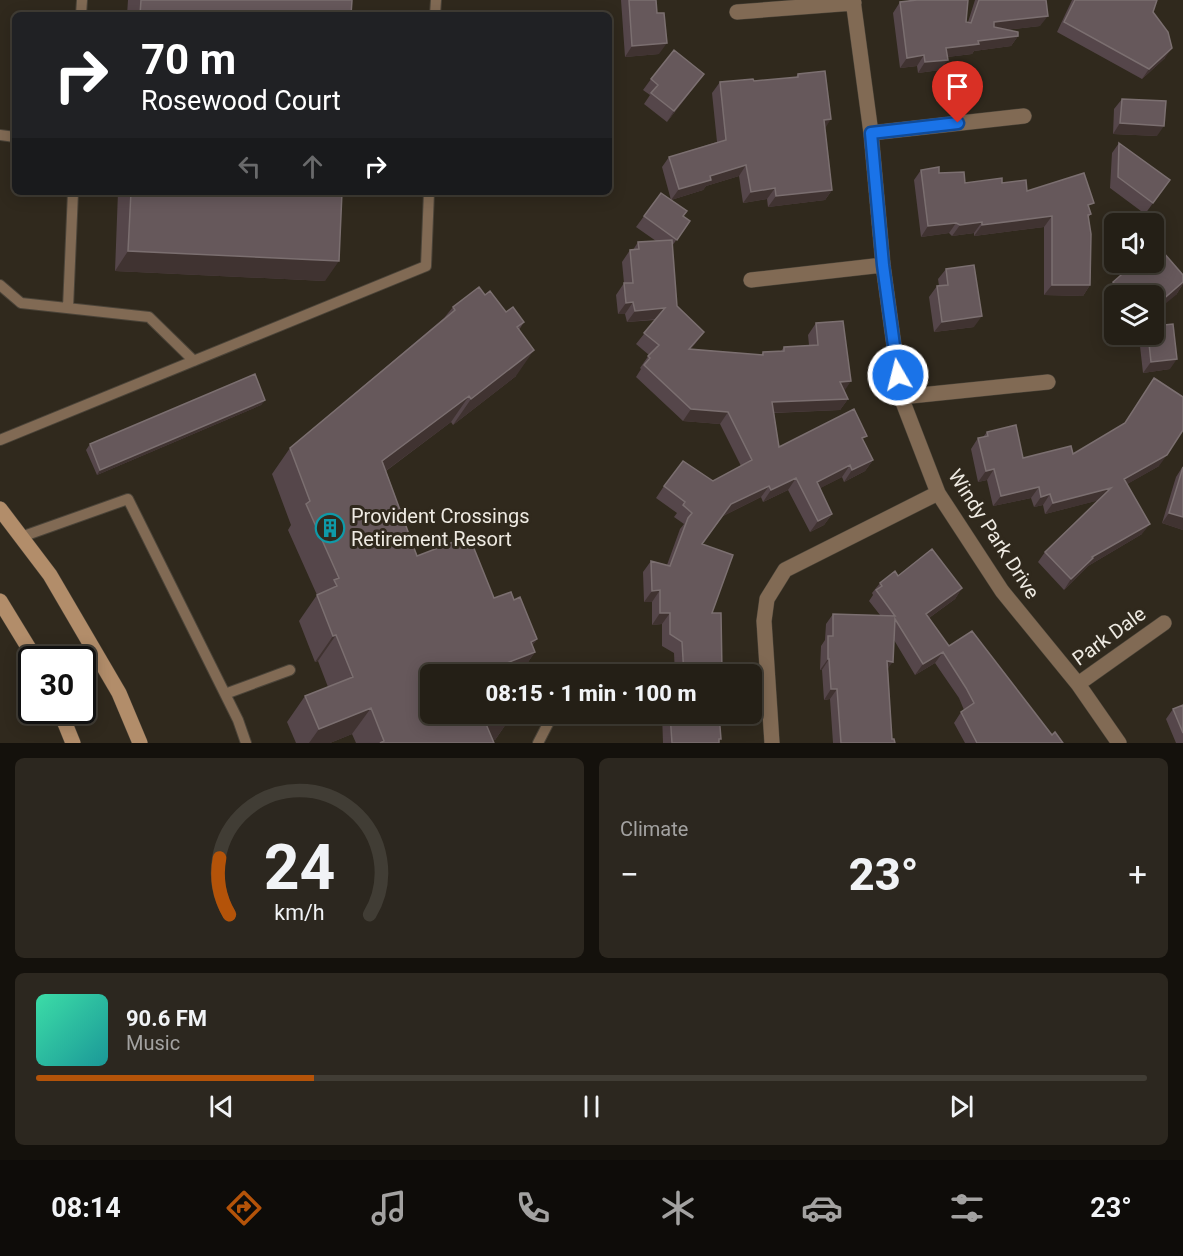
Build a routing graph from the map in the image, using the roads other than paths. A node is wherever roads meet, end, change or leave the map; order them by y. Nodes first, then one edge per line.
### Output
1 (853, 1) edge
2 (737, 12) dead end
3 (1024, 116) dead end
4 (871, 133) junction
5 (73, 195) edge
6 (429, 195) edge
7 (883, 265) junction
8 (751, 280) dead end
9 (0, 285) edge
10 (68, 308) junction
11 (194, 361) junction
12 (1048, 382) dead end
13 (901, 397) junction
14 (0, 440) edge
15 (938, 494) junction
16 (0, 509) edge
17 (21, 537) junction
18 (0, 601) edge
19 (1164, 622) dead end
20 (27, 646) edge
21 (290, 670) dead end
22 (1078, 684) junction
23 (225, 694) junction
24 (65, 724) edge
25 (548, 724) edge
26 (73, 743) edge
27 (140, 743) edge
28 (246, 743) edge
29 (538, 743) edge
30 (771, 743) edge
31 (1119, 743) edge

1 - 2 street
1 - 4 street, Windy Park Drive
3 - 4 street
4 - 7 street, Windy Park Drive
5 - 10 lane
6 - 11 lane
7 - 8 street
7 - 13 street, Windy Park Drive
9 - 10 lane
10 - 11 lane
11 - 14 lane
12 - 13 street
13 - 15 street, Windy Park Drive
15 - 22 street, Windy Park Drive
15 - 30 street
16 - 17 main road
17 - 23 lane
17 - 27 main road
18 - 20 main road
19 - 22 street, Park Dale
21 - 23 lane
22 - 31 street, Windy Park Drive
23 - 28 lane
24 - 26 main road
25 - 29 lane

